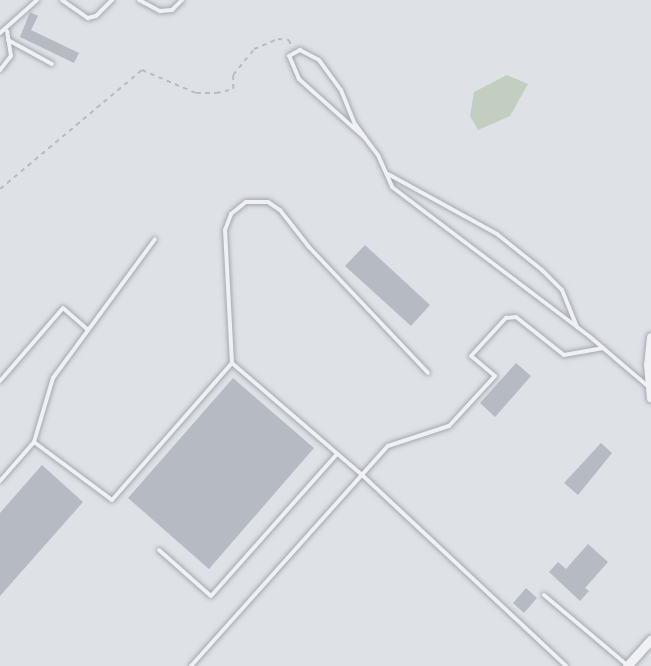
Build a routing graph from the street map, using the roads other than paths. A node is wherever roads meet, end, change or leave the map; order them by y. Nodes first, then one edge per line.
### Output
1 (37, 0) edge
2 (62, 0) edge
3 (112, 0) edge
4 (139, 0) edge
5 (182, 0) edge
6 (7, 31) junction
7 (0, 33) edge
8 (8, 40) junction
9 (52, 64) dead end
10 (0, 70) edge
11 (365, 138) junction
12 (386, 173) junction
13 (155, 239) dead end
14 (577, 328) junction
15 (88, 330) junction
16 (651, 337) edge
17 (603, 348) junction
18 (232, 363) junction
19 (428, 373) dead end
20 (0, 381) edge
21 (650, 393) edge
22 (34, 442) junction
23 (337, 454) junction
24 (361, 474) junction
25 (0, 481) edge
26 (159, 550) dead end
27 (544, 595) dead end
28 (651, 639) edge
29 (191, 666) edge
30 (566, 666) edge
31 (627, 666) edge

1 - 6 lane
2 - 3 lane
4 - 5 lane
6 - 7 lane
6 - 8 lane
8 - 9 lane
8 - 10 lane
11 - 11 lane
11 - 12 lane
12 - 14 lane
12 - 14 lane
13 - 15 lane
14 - 17 lane
15 - 20 lane
15 - 22 lane
16 - 21 street
17 - 21 lane
17 - 24 lane
18 - 19 lane
18 - 22 lane
18 - 23 lane
22 - 25 lane
23 - 24 lane
23 - 26 lane
24 - 29 lane
24 - 30 lane
27 - 31 lane
28 - 31 street

